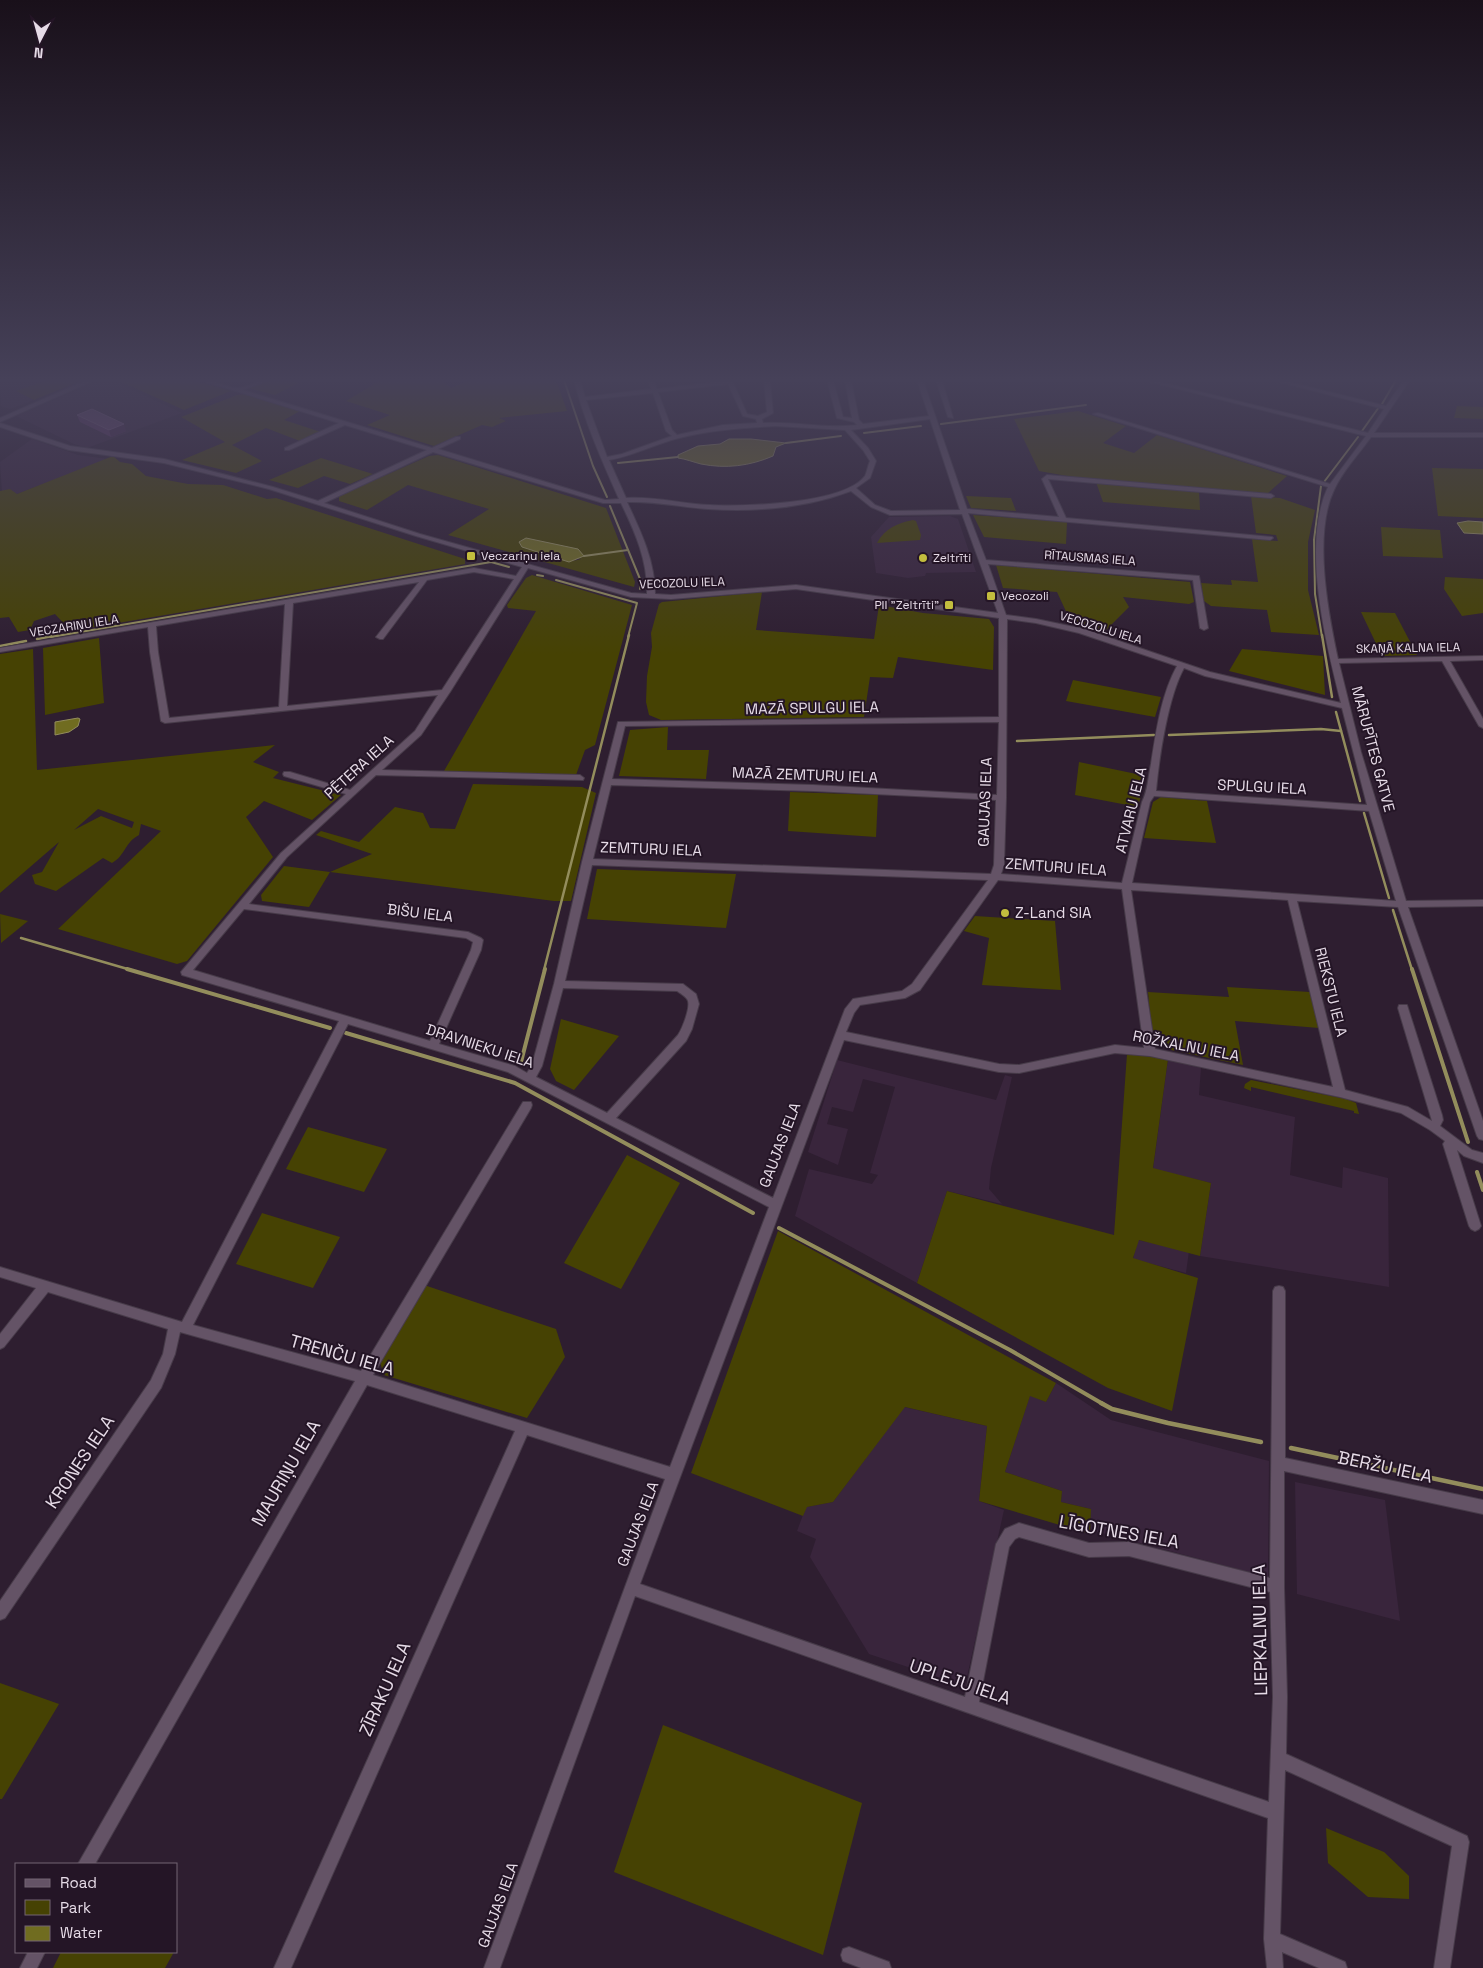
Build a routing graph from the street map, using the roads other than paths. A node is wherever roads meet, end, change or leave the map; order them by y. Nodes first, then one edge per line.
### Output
1 (208, 472) edge
2 (385, 472) edge
3 (502, 472) edge
4 (611, 472) edge
5 (871, 472) edge
6 (951, 472) edge
7 (1285, 472) edge
8 (1342, 472) edge
9 (1331, 486) junction
10 (854, 489) junction
11 (1271, 496) dead end
12 (623, 501) junction
13 (318, 503) junction
14 (965, 511) junction
15 (1063, 518) junction
16 (1270, 538) dead end
17 (983, 562) junction
18 (526, 566) junction
19 (425, 578) junction
20 (518, 578) junction
21 (651, 597) junction
22 (290, 601) junction
23 (1003, 616) junction
24 (152, 625) junction
25 (1204, 628) dead end
26 (380, 637) dead end
27 (0, 650) edge
28 (1483, 658) edge
29 (1445, 659) junction
30 (1334, 661) junction
31 (1181, 666) junction
32 (446, 692) junction
33 (1345, 706) junction
34 (283, 708) junction
35 (1003, 719) junction
36 (1483, 726) edge
37 (377, 773) junction
38 (286, 774) dead end
39 (580, 778) dead end
40 (607, 782) junction
41 (352, 793) junction
42 (1150, 793) junction
43 (1002, 798) junction
44 (1372, 808) junction
45 (587, 862) junction
46 (995, 877) junction
47 (1126, 887) junction
48 (1292, 899) junction
49 (1483, 903) edge
50 (1403, 904) junction
51 (242, 906) junction
52 (186, 972) joint
53 (560, 984) junction
54 (1403, 1008) dead end
55 (344, 1019) junction
56 (840, 1035) junction
57 (433, 1046) junction
58 (1150, 1052) junction
59 (530, 1077) junction
60 (1340, 1093) junction
61 (527, 1104) dead end
62 (608, 1120) junction
63 (1434, 1127) junction
64 (1483, 1136) edge
65 (1451, 1140) junction
66 (1479, 1157) edge
67 (1456, 1169) junction
68 (774, 1204) junction
69 (1475, 1226) dead end
70 (0, 1272) edge
71 (45, 1286) junction
72 (1279, 1291) dead end
73 (180, 1327) junction
74 (0, 1343) edge
75 (364, 1378) junction
76 (524, 1427) junction
77 (1279, 1463) junction
78 (674, 1475) junction
79 (1483, 1507) edge
80 (1278, 1587) junction
81 (631, 1588) junction
82 (0, 1613) edge
83 (971, 1705) junction
84 (1280, 1759) junction
85 (1277, 1813) junction
86 (87, 1863) edge
87 (1272, 1939) junction
88 (36, 1953) edge
89 (850, 1955) dead end
90 (28, 1968) edge
91 (282, 1968) edge
92 (492, 1968) edge
93 (883, 1968) edge
94 (1275, 1968) edge
95 (1339, 1968) edge
96 (1442, 1968) edge

1 - 13 street, VECOZOLU IELA
2 - 13 street
3 - 12 street
4 - 12 street
5 - 10 street
6 - 14 street, GAUJAS IELA
7 - 9 street
8 - 9 street, MĀRUPĪTES GATVE
9 - 30 street, MĀRUPĪTES GATVE
10 - 12 street
10 - 14 street
11 - 15 street
12 - 21 street
13 - 18 street, VECOZOLU IELA
14 - 15 street
14 - 17 street, GAUJAS IELA
15 - 16 street
17 - 23 street, GAUJAS IELA
17 - 25 street, RĪTAUSMAS IELA
18 - 20 street, PĒTERA IELA
18 - 21 street, VECOZOLU IELA
19 - 20 street, VECZARIŅU IELA
19 - 22 street, VECZARIŅU IELA
19 - 26 street
20 - 32 street, PĒTERA IELA
21 - 23 street, VECOZOLU IELA
22 - 24 street, VECZARIŅU IELA
22 - 34 street
23 - 31 street, VECOZOLU IELA
23 - 35 street, GAUJAS IELA
24 - 27 street, VECZARIŅU IELA
24 - 34 street
28 - 29 street, SKAŅĀ KALNA IELA
29 - 30 street, SKAŅĀ KALNA IELA
29 - 36 street
30 - 33 street, MĀRUPĪTES GATVE
31 - 33 street, VECOZOLU IELA
31 - 42 street, ATVARU IELA
32 - 34 street
32 - 37 street, PĒTERA IELA
33 - 44 street, MĀRUPĪTES GATVE
35 - 40 street, MAZĀ SPULGU IELA
35 - 43 street, GAUJAS IELA
37 - 39 street
37 - 41 street, PĒTERA IELA
38 - 41 street
40 - 43 street, MAZĀ ZEMTURU IELA
40 - 45 street
41 - 51 street, PĒTERA IELA
42 - 44 street, SPULGU IELA
42 - 47 street, ATVARU IELA
43 - 46 street, GAUJAS IELA
44 - 50 street, MĀRUPĪTES GATVE
45 - 46 street, ZEMTURU IELA
45 - 53 street
46 - 47 street, ZEMTURU IELA
46 - 56 street, GAUJAS IELA
47 - 48 street, ZEMTURU IELA
47 - 58 street, ATVARU IELA
48 - 50 street, ZEMTURU IELA
48 - 60 street, RIEKSTU IELA
49 - 50 street, ZEMTURU IELA
50 - 64 street, MĀRUPĪTES GATVE
51 - 52 street, PĒTERA IELA
51 - 57 street, BIŠU IELA
52 - 55 street, DRAVNIEKU IELA
53 - 59 street
53 - 62 street
54 - 63 street
55 - 57 street, DRAVNIEKU IELA
55 - 73 street, KRONES IELA
56 - 58 street, ROŽKALNU IELA
56 - 68 street, GAUJAS IELA
57 - 59 street, DRAVNIEKU IELA
58 - 60 street, ROŽKALNU IELA
59 - 62 street, DRAVNIEKU IELA
60 - 63 street, ROŽKALNU IELA
61 - 75 street, MAURIŅU IELA
62 - 68 street, DRAVNIEKU IELA
63 - 65 street, ROŽKALNU IELA
65 - 66 street, ROŽKALNU IELA
65 - 67 street
66 - 67 street
67 - 69 street
68 - 78 street, GAUJAS IELA
70 - 71 street, TRENČU IELA
71 - 73 street, TRENČU IELA
71 - 74 street
72 - 77 street, LIEPKALNU IELA
73 - 75 street, TRENČU IELA
73 - 82 street, KRONES IELA
75 - 76 street, TRENČU IELA
75 - 86 street, MAURIŅU IELA
76 - 78 street, TRENČU IELA
76 - 91 street, ZĪRAKU IELA
77 - 79 street, BERŽU IELA
77 - 80 street, LIEPKALNU IELA
78 - 81 street, GAUJAS IELA
80 - 83 street, LĪGOTNES IELA
80 - 84 street, LIEPKALNU IELA
81 - 83 street, UPLEJU IELA
81 - 92 street, GAUJAS IELA
83 - 85 street, UPLEJU IELA
84 - 85 street, LIEPKALNU IELA
84 - 96 street
85 - 87 street, LIEPKALNU IELA
87 - 94 street, LIEPKALNU IELA
87 - 95 street
88 - 90 street
89 - 93 street

